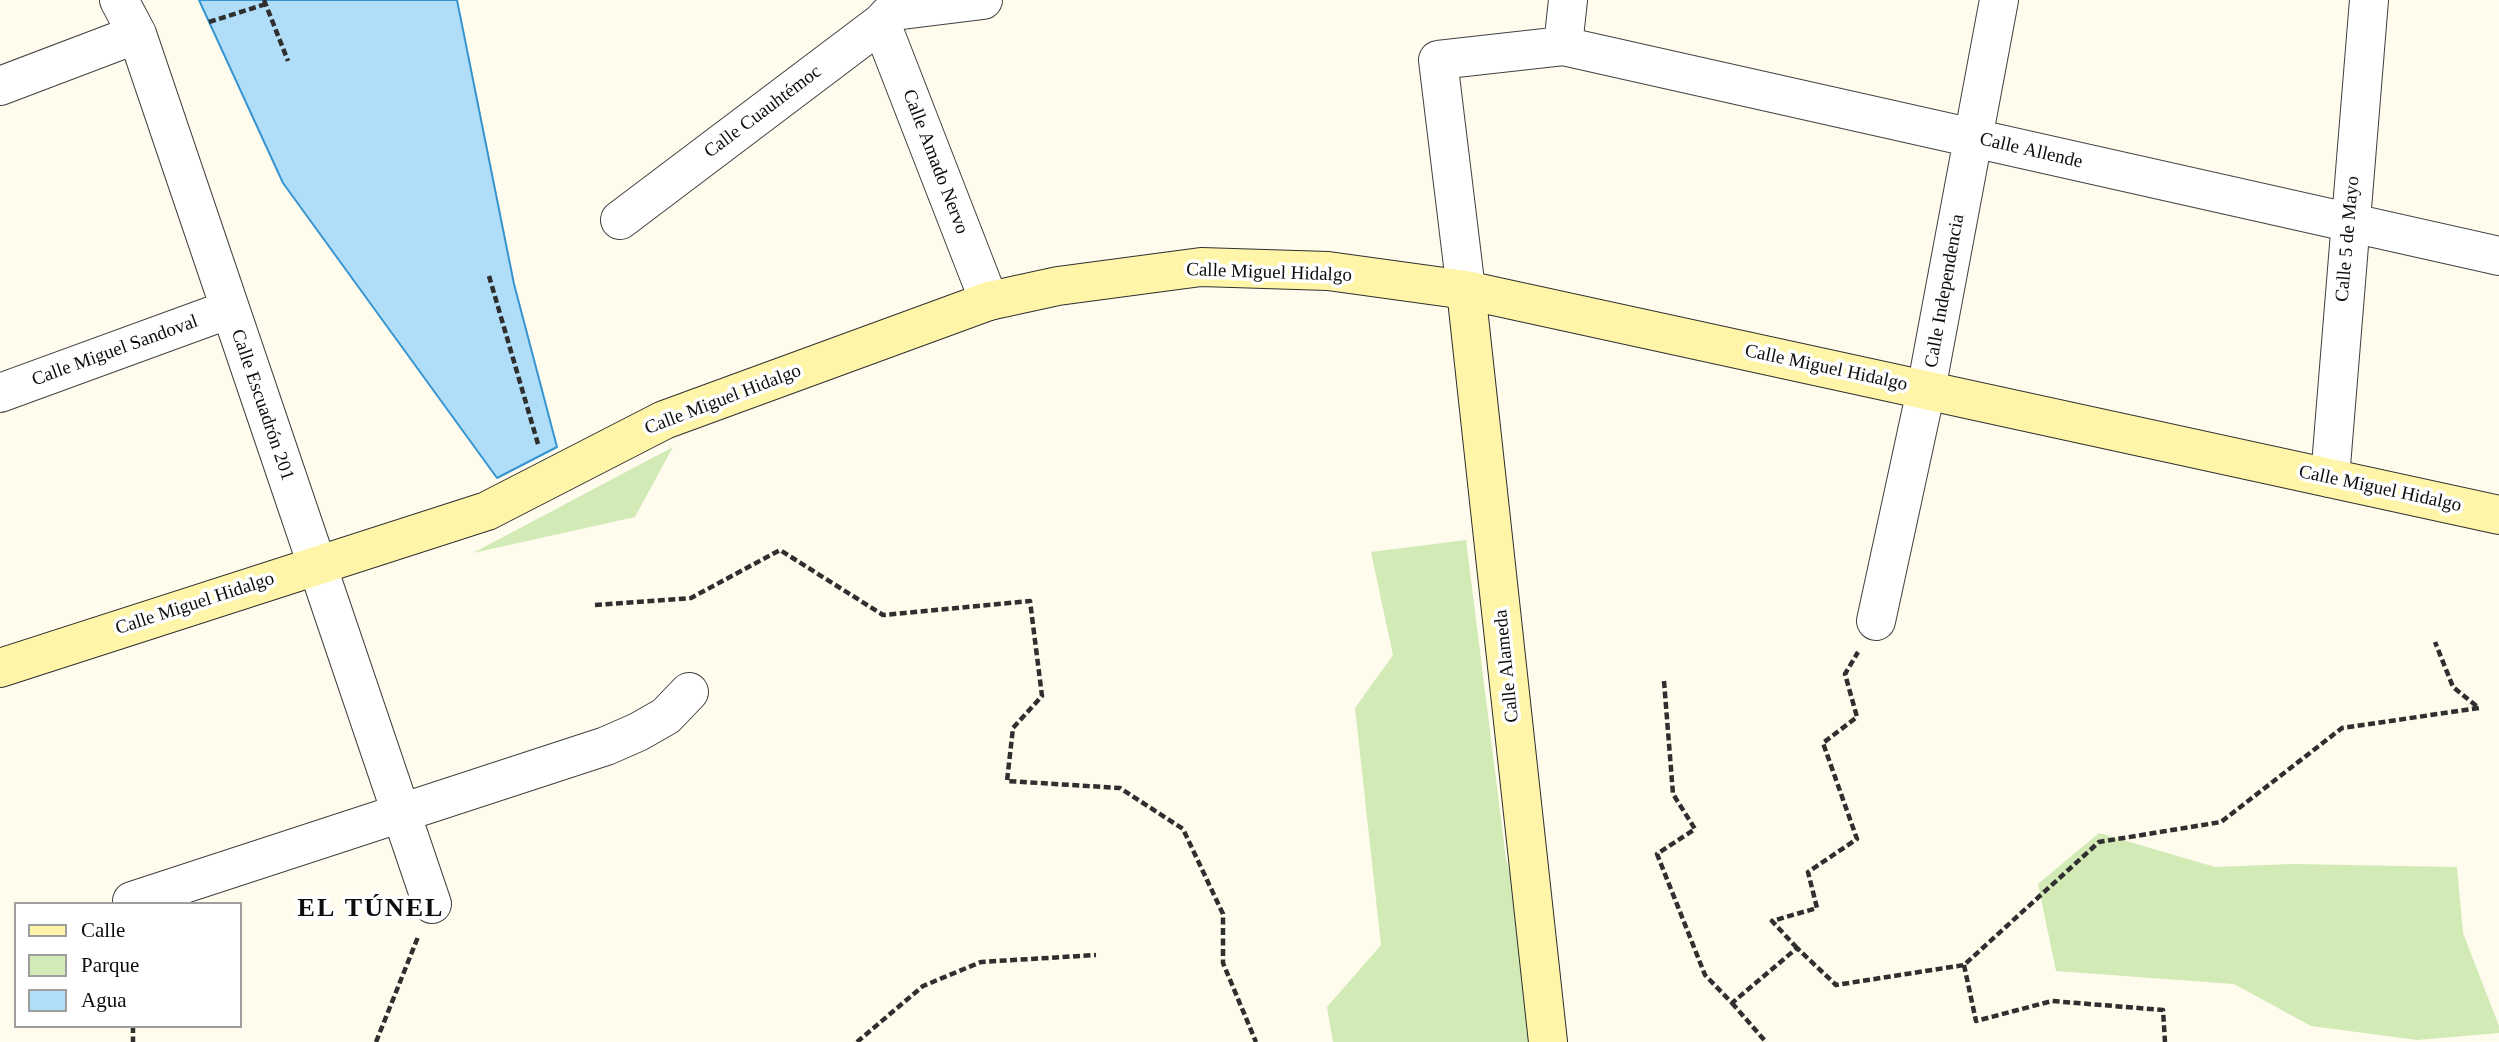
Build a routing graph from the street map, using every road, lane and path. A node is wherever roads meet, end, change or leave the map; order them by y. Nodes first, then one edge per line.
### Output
1 (119, 0) edge
2 (983, 0) edge
3 (1568, 0) edge
4 (1999, 0) edge
5 (2369, 0) edge
6 (265, 2) edge
7 (893, 11) edge
8 (209, 22) dead end
9 (136, 34) junction
10 (1563, 46) junction
11 (288, 61) dead end
12 (0, 86) edge
13 (1973, 138) junction
14 (620, 220) dead end
15 (2349, 223) junction
16 (2499, 256) edge
17 (489, 275) dead end
18 (1466, 290) junction
19 (989, 301) junction
20 (230, 309) junction
21 (1926, 390) junction
22 (0, 393) edge
23 (538, 444) dead end
24 (2330, 478) junction
25 (2499, 514) edge
26 (316, 565) junction
27 (595, 605) dead end
28 (1876, 621) joint
29 (2435, 642) dead end
30 (0, 668) edge
31 (1664, 681) dead end
32 (689, 692) dead end
33 (400, 812) junction
34 (132, 901) dead end
35 (432, 904) joint
36 (1797, 948) junction
37 (1096, 955) dead end
38 (1964, 965) junction
39 (1732, 1003) junction
40 (376, 1042) edge
41 (857, 1042) edge
42 (1256, 1042) edge
43 (1548, 1042) edge
44 (1766, 1042) edge
45 (2165, 1042) edge

1 - 9 street, Calle Escuadrón 201
2 - 7 street
3 - 10 street
4 - 13 street, Calle Independencia
5 - 15 street, Calle 5 de Mayo
6 - 8 path
6 - 11 path
7 - 14 street, Calle Cuauhtémoc
7 - 19 street, Calle Amado Nervo
9 - 12 street
9 - 20 street, Calle Escuadrón 201
10 - 13 street, Calle Allende
10 - 18 street, Calle Allende
13 - 15 street, Calle Allende
13 - 21 street, Calle Independencia
15 - 16 street, Calle Allende
15 - 24 street, Calle 5 de Mayo
17 - 23 path
18 - 19 street, Calle Miguel Hidalgo
18 - 21 street, Calle Miguel Hidalgo
18 - 43 street, Calle Alameda
19 - 26 street, Calle Miguel Hidalgo
20 - 22 street, Calle Miguel Sandoval
20 - 26 street, Calle Escuadrón 201
21 - 24 street, Calle Miguel Hidalgo
21 - 28 street, Calle Independencia
24 - 25 street, Calle Miguel Hidalgo
26 - 30 street, Calle Miguel Hidalgo
26 - 33 street, Calle Escuadrón 201
27 - 42 path
28 - 36 path
29 - 38 path
31 - 39 path
32 - 33 street
33 - 34 street
33 - 35 street, Calle Escuadrón 201
35 - 40 path
36 - 38 path
36 - 39 path
37 - 41 path
38 - 45 path
39 - 44 path

